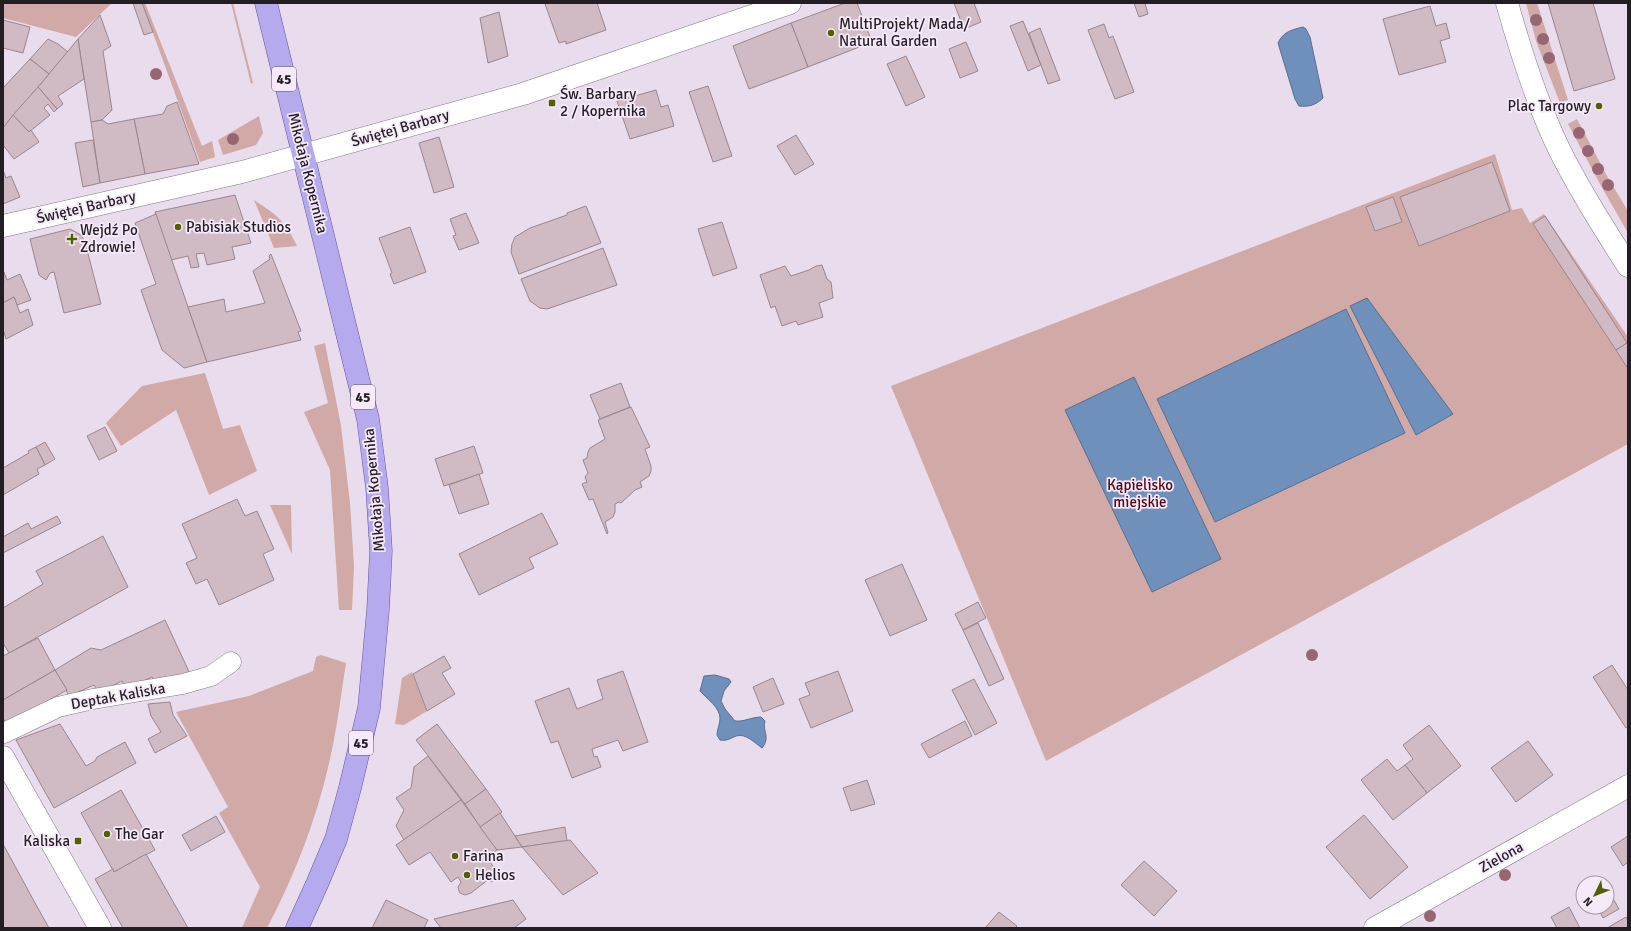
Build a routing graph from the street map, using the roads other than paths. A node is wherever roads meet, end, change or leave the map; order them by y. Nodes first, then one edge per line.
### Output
1 (266, 3) edge
2 (790, 3) edge
3 (1507, 3) edge
4 (302, 156) junction
5 (3, 226) edge
6 (1628, 266) edge
7 (231, 662) dead end
8 (4, 733) dead end
9 (3, 757) edge
10 (1628, 786) edge
11 (100, 928) edge
12 (297, 928) edge
13 (1374, 928) edge

1 - 4 main road, Mikołaja Kopernika / 45
2 - 4 street, Świętej Barbary
3 - 6 street
4 - 5 street, Świętej Barbary
4 - 12 main road, Mikołaja Kopernika / 45
7 - 8 street, Deptak Kaliska
9 - 11 street
10 - 13 street, Zielona

